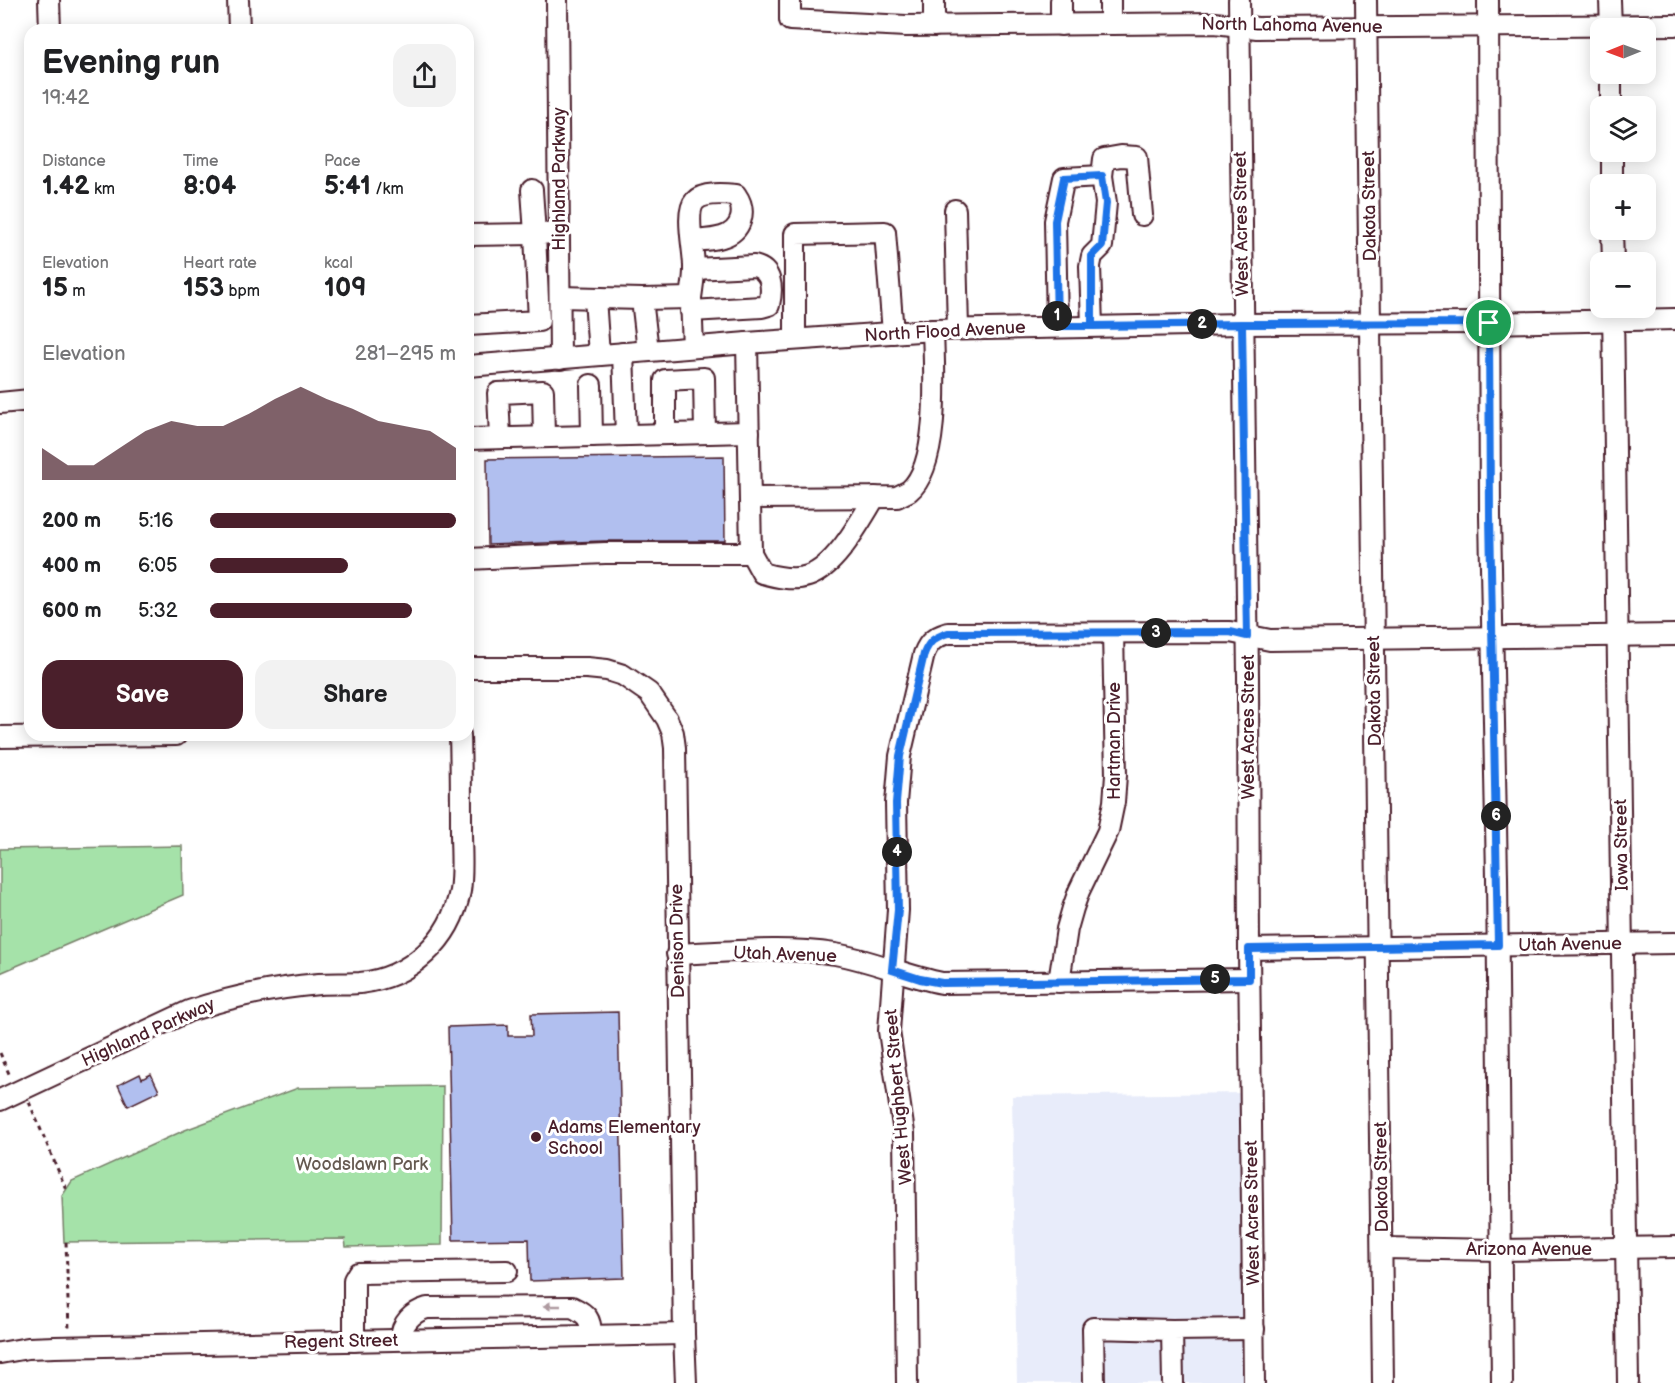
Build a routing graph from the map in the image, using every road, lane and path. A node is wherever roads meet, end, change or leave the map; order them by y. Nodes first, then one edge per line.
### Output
1 (49, 0) edge
2 (238, 0) edge
3 (557, 0) edge
4 (790, 0) edge
5 (934, 0) edge
6 (1061, 0) edge
7 (1110, 0) edge
8 (1239, 0) edge
9 (1366, 0) edge
10 (1488, 0) edge
11 (1610, 0) edge
12 (1611, 18) edge
13 (50, 24) edge
14 (239, 24) edge
15 (1110, 24) junction
16 (1061, 25) junction
17 (1675, 25) edge
18 (934, 26) junction
19 (1239, 26) junction
20 (1656, 26) edge
21 (1367, 27) junction
22 (1488, 27) junction
23 (1590, 27) edge
24 (1102, 176) junction
25 (532, 189) dead end
26 (955, 210) dead end
27 (1142, 215) dead end
28 (559, 233) junction
29 (535, 234) junction
30 (474, 235) edge
31 (692, 241) dead end
32 (694, 269) junction
33 (560, 297) junction
34 (596, 298) junction
35 (642, 299) junction
36 (691, 305) junction
37 (1590, 316) edge
38 (1656, 317) edge
39 (1613, 318) edge
40 (1675, 319) edge
41 (1370, 323) junction
42 (1489, 323) junction
43 (1242, 324) junction
44 (474, 325) edge
45 (1057, 326) junction
46 (1092, 326) junction
47 (958, 329) junction
48 (933, 330) junction
49 (893, 333) junction
50 (795, 339) junction
51 (747, 343) junction
52 (693, 347) junction
53 (648, 351) junction
54 (623, 353) junction
55 (599, 355) junction
56 (560, 358) junction
57 (474, 365) edge
58 (591, 385) dead end
59 (24, 401) edge
60 (0, 403) edge
61 (749, 432) junction
62 (705, 433) junction
63 (665, 434) junction
64 (626, 435) junction
65 (592, 436) junction
66 (544, 437) junction
67 (500, 438) junction
68 (474, 439) edge
69 (875, 497) junction
70 (750, 498) junction
71 (751, 553) junction
72 (474, 559) edge
73 (1113, 633) junction
74 (1675, 635) edge
75 (1247, 636) junction
76 (1617, 636) junction
77 (1492, 638) junction
78 (1373, 639) junction
79 (474, 668) edge
80 (0, 737) edge
81 (24, 737) edge
82 (460, 741) edge
83 (1623, 943) junction
84 (1675, 943) edge
85 (1498, 945) junction
86 (1378, 947) junction
87 (1249, 949) junction
88 (677, 954) junction
89 (892, 970) junction
90 (1249, 979) junction
91 (1059, 982) junction
92 (0, 1053) edge
93 (15, 1096) edge
94 (66, 1189) dead end
95 (66, 1242) dead end
96 (1675, 1247) edge
97 (1382, 1248) junction
98 (1626, 1248) junction
99 (1500, 1251) junction
100 (507, 1271) dead end
101 (1254, 1329) junction
102 (1172, 1330) junction
103 (684, 1334) junction
104 (591, 1335) junction
105 (401, 1339) junction
106 (354, 1341) junction
107 (69, 1346) junction
108 (0, 1353) edge
109 (686, 1383) edge
110 (907, 1383) edge
111 (1094, 1383) edge
112 (1173, 1383) edge
113 (1254, 1383) edge
114 (1383, 1383) edge
115 (1503, 1383) edge
116 (1628, 1383) edge

1 - 13 street
2 - 14 street
3 - 28 street, Highland Parkway
4 - 18 street, North Lahoma Avenue
5 - 18 street
6 - 16 street
7 - 15 street
8 - 19 street, West Acres Street
9 - 21 street, Dakota Street
10 - 22 street
11 - 12 street
15 - 16 street, North Lahoma Avenue
15 - 19 street, North Lahoma Avenue
16 - 18 street, North Lahoma Avenue
17 - 20 street, North Lahoma Avenue
19 - 21 street, North Lahoma Avenue
19 - 43 street, West Acres Street
21 - 22 street, North Lahoma Avenue
21 - 41 street, Dakota Street
22 - 23 street, North Lahoma Avenue
22 - 42 street
24 - 27 street
24 - 45 street
24 - 46 street
25 - 29 street
26 - 47 street
28 - 29 street
28 - 33 street, Highland Parkway
29 - 30 street
29 - 44 street
31 - 32 street
32 - 36 street
32 - 36 street
33 - 34 street
33 - 56 street, Highland Parkway
34 - 35 street
34 - 55 street
35 - 36 street
35 - 53 street
36 - 52 street
37 - 42 street, North Flood Avenue
38 - 40 street, North Flood Avenue
39 - 76 street, Iowa Street
41 - 42 street, North Flood Avenue
41 - 43 street, North Flood Avenue
41 - 78 street, Dakota Street
42 - 77 street
43 - 46 street, North Flood Avenue
43 - 75 street, West Acres Street
45 - 46 street, North Flood Avenue
45 - 47 street, North Flood Avenue
47 - 48 street, North Flood Avenue
48 - 49 street, North Flood Avenue
48 - 69 street
49 - 50 street, North Flood Avenue
49 - 50 street
50 - 51 street, North Flood Avenue
51 - 52 street, North Flood Avenue
51 - 61 street
52 - 53 street, North Flood Avenue
53 - 54 street, North Flood Avenue
54 - 55 street, North Flood Avenue
54 - 64 street
55 - 56 street, North Flood Avenue
56 - 57 street, North Flood Avenue
58 - 65 street
59 - 60 street
61 - 62 street
61 - 70 street
62 - 63 street
62 - 63 street
63 - 64 street
64 - 65 street
65 - 66 street
66 - 67 street
66 - 67 street
67 - 68 street
69 - 70 street
69 - 71 street
70 - 71 street
71 - 72 street
73 - 75 street
73 - 89 street, West Hughbert Street
73 - 91 street, Hartman Drive
74 - 76 street
75 - 78 street
75 - 87 street, West Acres Street
76 - 77 street
76 - 83 street, Iowa Street
77 - 78 street
77 - 85 street
78 - 86 street, Dakota Street
79 - 88 street, Denison Drive
80 - 81 street
82 - 93 street, Highland Parkway
83 - 84 street, Utah Avenue
83 - 85 street, Utah Avenue
83 - 98 street, Iowa Street
85 - 86 street, Utah Avenue
85 - 99 street
86 - 87 street, Utah Avenue
86 - 97 street, Dakota Street
87 - 90 street, West Acres Street
88 - 89 street, Utah Avenue
88 - 103 street, Denison Drive
89 - 91 street, Utah Avenue
89 - 110 street, West Hughbert Street
90 - 91 street, Utah Avenue
90 - 101 street, West Acres Street
92 - 93 path
93 - 94 path
95 - 107 path
96 - 98 street, Arizona Avenue
97 - 99 street, Arizona Avenue
97 - 114 street, Dakota Street
98 - 99 street, Arizona Avenue
98 - 116 street, Iowa Street
99 - 115 street
100 - 106 street
101 - 102 street
101 - 113 street, West Acres Street
102 - 111 street
102 - 112 street
103 - 104 street, Regent Street
103 - 109 street, Denison Drive
104 - 105 street, Regent Street
104 -> 105 street
105 - 106 street, Regent Street
106 - 107 street, Regent Street
107 - 108 street, Regent Street

